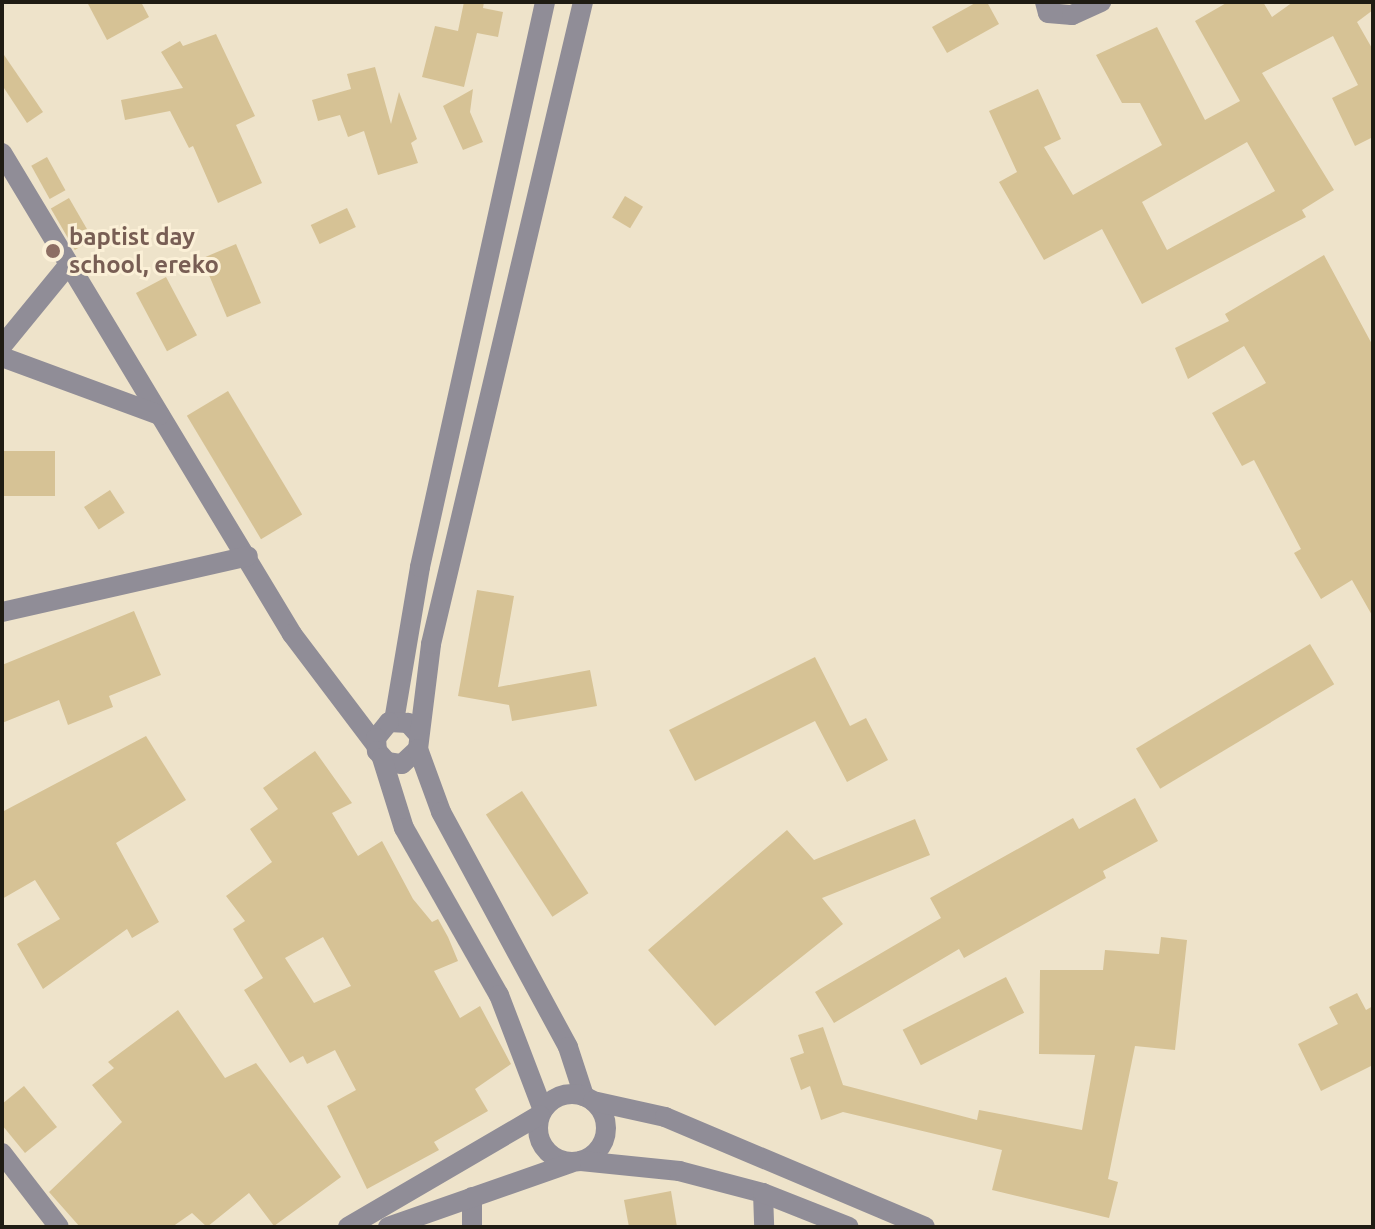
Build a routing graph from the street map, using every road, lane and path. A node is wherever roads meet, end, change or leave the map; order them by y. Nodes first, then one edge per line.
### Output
1 (545, 2) edge
2 (583, 2) edge
3 (1045, 2) edge
4 (1101, 2) edge
5 (2, 153) edge
6 (69, 264) junction
7 (2, 346) edge
8 (2, 357) edge
9 (160, 415) junction
10 (248, 556) junction
11 (2, 612) edge
12 (394, 721) junction
13 (418, 742) junction
14 (379, 751) junction
15 (589, 1098) junction
16 (541, 1113) junction
17 (2, 1153) edge
18 (576, 1162) junction
19 (763, 1193) junction
20 (472, 1197) junction
21 (59, 1227) edge
22 (348, 1227) edge
23 (388, 1227) edge
24 (472, 1227) edge
25 (764, 1227) edge
26 (849, 1227) edge
27 (925, 1227) edge

1 - 12 street
2 - 13 street
3 - 4 street
5 - 6 street
6 - 7 street
6 - 9 street
8 - 9 street
9 - 10 street
10 - 11 street
10 - 14 street
12 - 13 street
12 - 14 street
13 - 14 street
13 - 15 street
14 - 16 street
15 - 16 street
15 - 18 street
15 - 27 street
16 - 18 street
16 - 22 street
17 - 21 street
18 - 19 street
18 - 20 street
19 - 25 street
19 - 26 street
20 - 23 street
20 - 24 street

